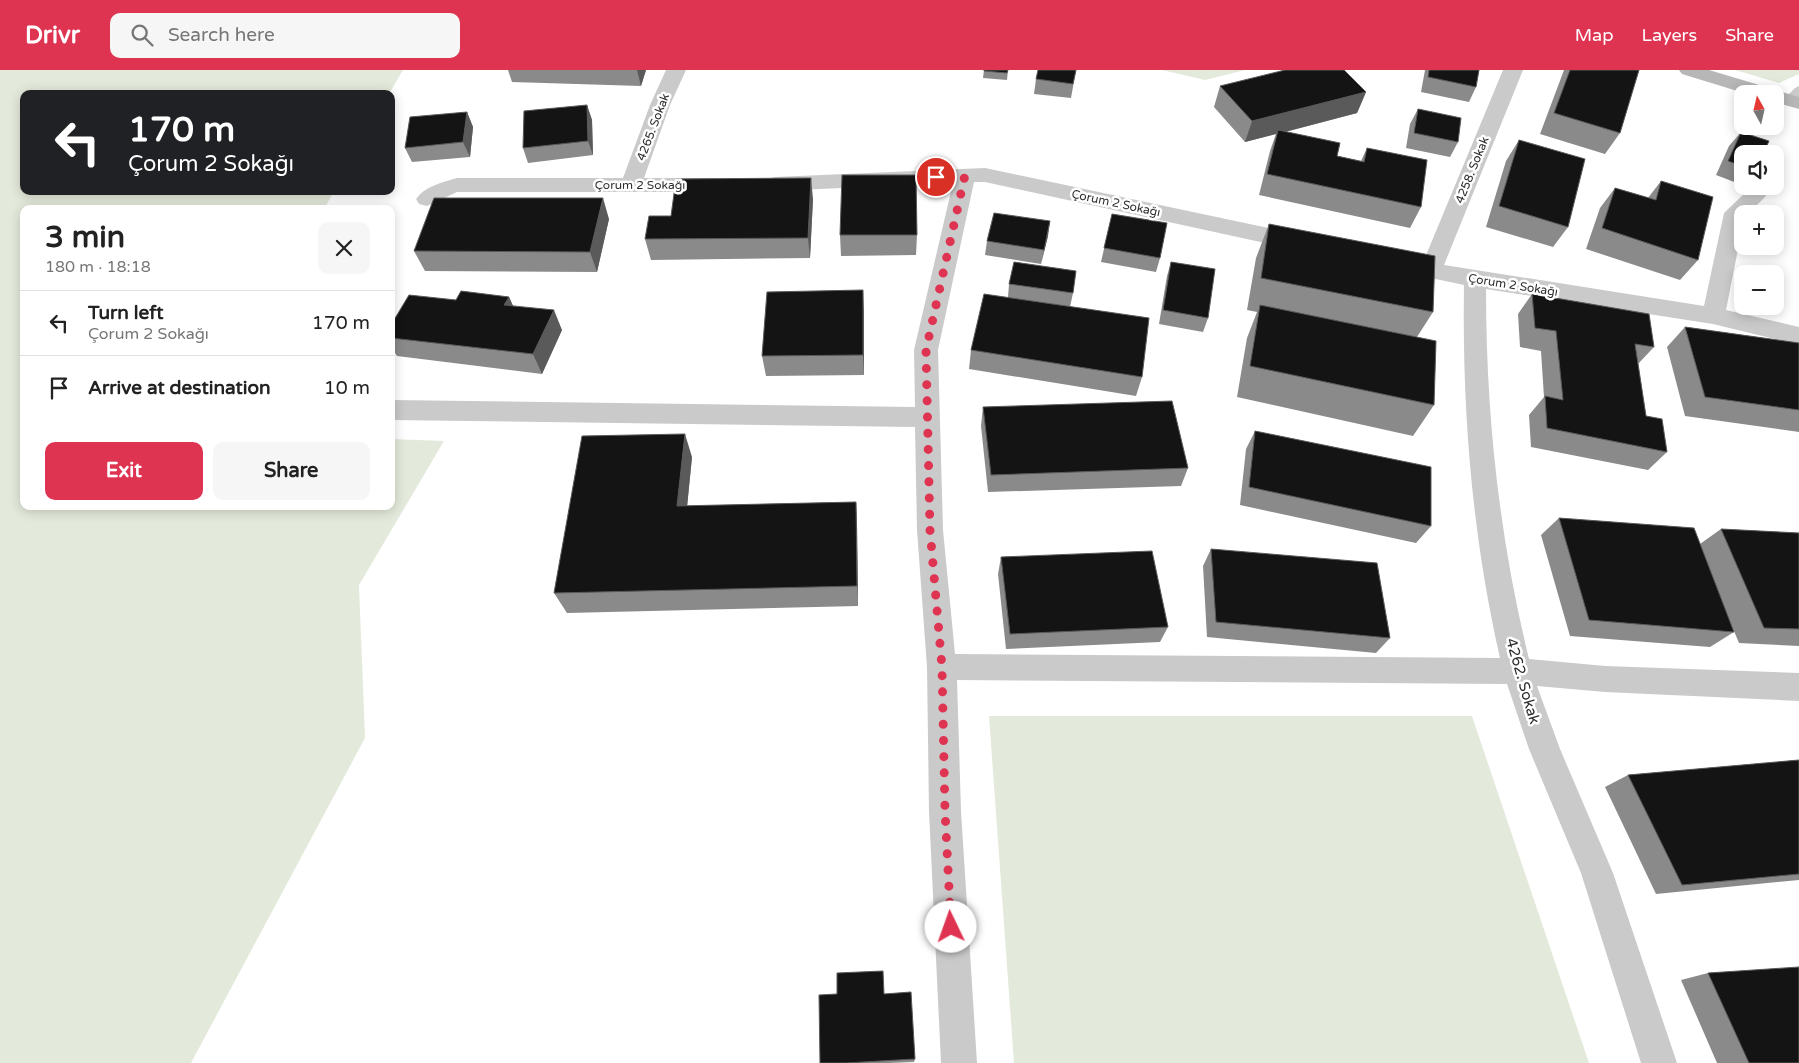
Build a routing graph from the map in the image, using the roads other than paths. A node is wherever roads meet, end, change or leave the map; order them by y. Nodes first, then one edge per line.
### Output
1 (676, 70) edge
2 (1513, 70) edge
3 (1689, 70) edge
4 (1738, 85) edge
5 (965, 175) junction
6 (631, 185) junction
7 (1755, 196) dead end
8 (427, 199) dead end
9 (1325, 248) edge
10 (1383, 260) edge
11 (1431, 270) junction
12 (1475, 279) junction
13 (1713, 316) junction
14 (1799, 336) edge
15 (395, 410) edge
16 (925, 417) junction
17 (942, 667) junction
18 (1518, 671) junction
19 (1799, 687) edge
20 (959, 1063) edge
21 (1659, 1063) edge

1 - 6 street, 4265. Sokak
2 - 11 street, 4258. Sokak
3 - 4 street
5 - 6 street, Çorum 2 Sokağı
5 - 9 street, Çorum 2 Sokağı
5 - 16 street
6 - 8 street, Çorum 2 Sokağı
7 - 13 street
10 - 11 street, Çorum 2 Sokağı
11 - 12 street, Çorum 2 Sokağı
12 - 13 street, Çorum 2 Sokağı
12 - 18 street, 4262. Sokak
13 - 14 street, Çorum 2 Sokağı
15 - 16 street
16 - 17 street
17 - 18 street
17 - 20 street
18 - 19 street
18 - 21 street, 4262. Sokak

